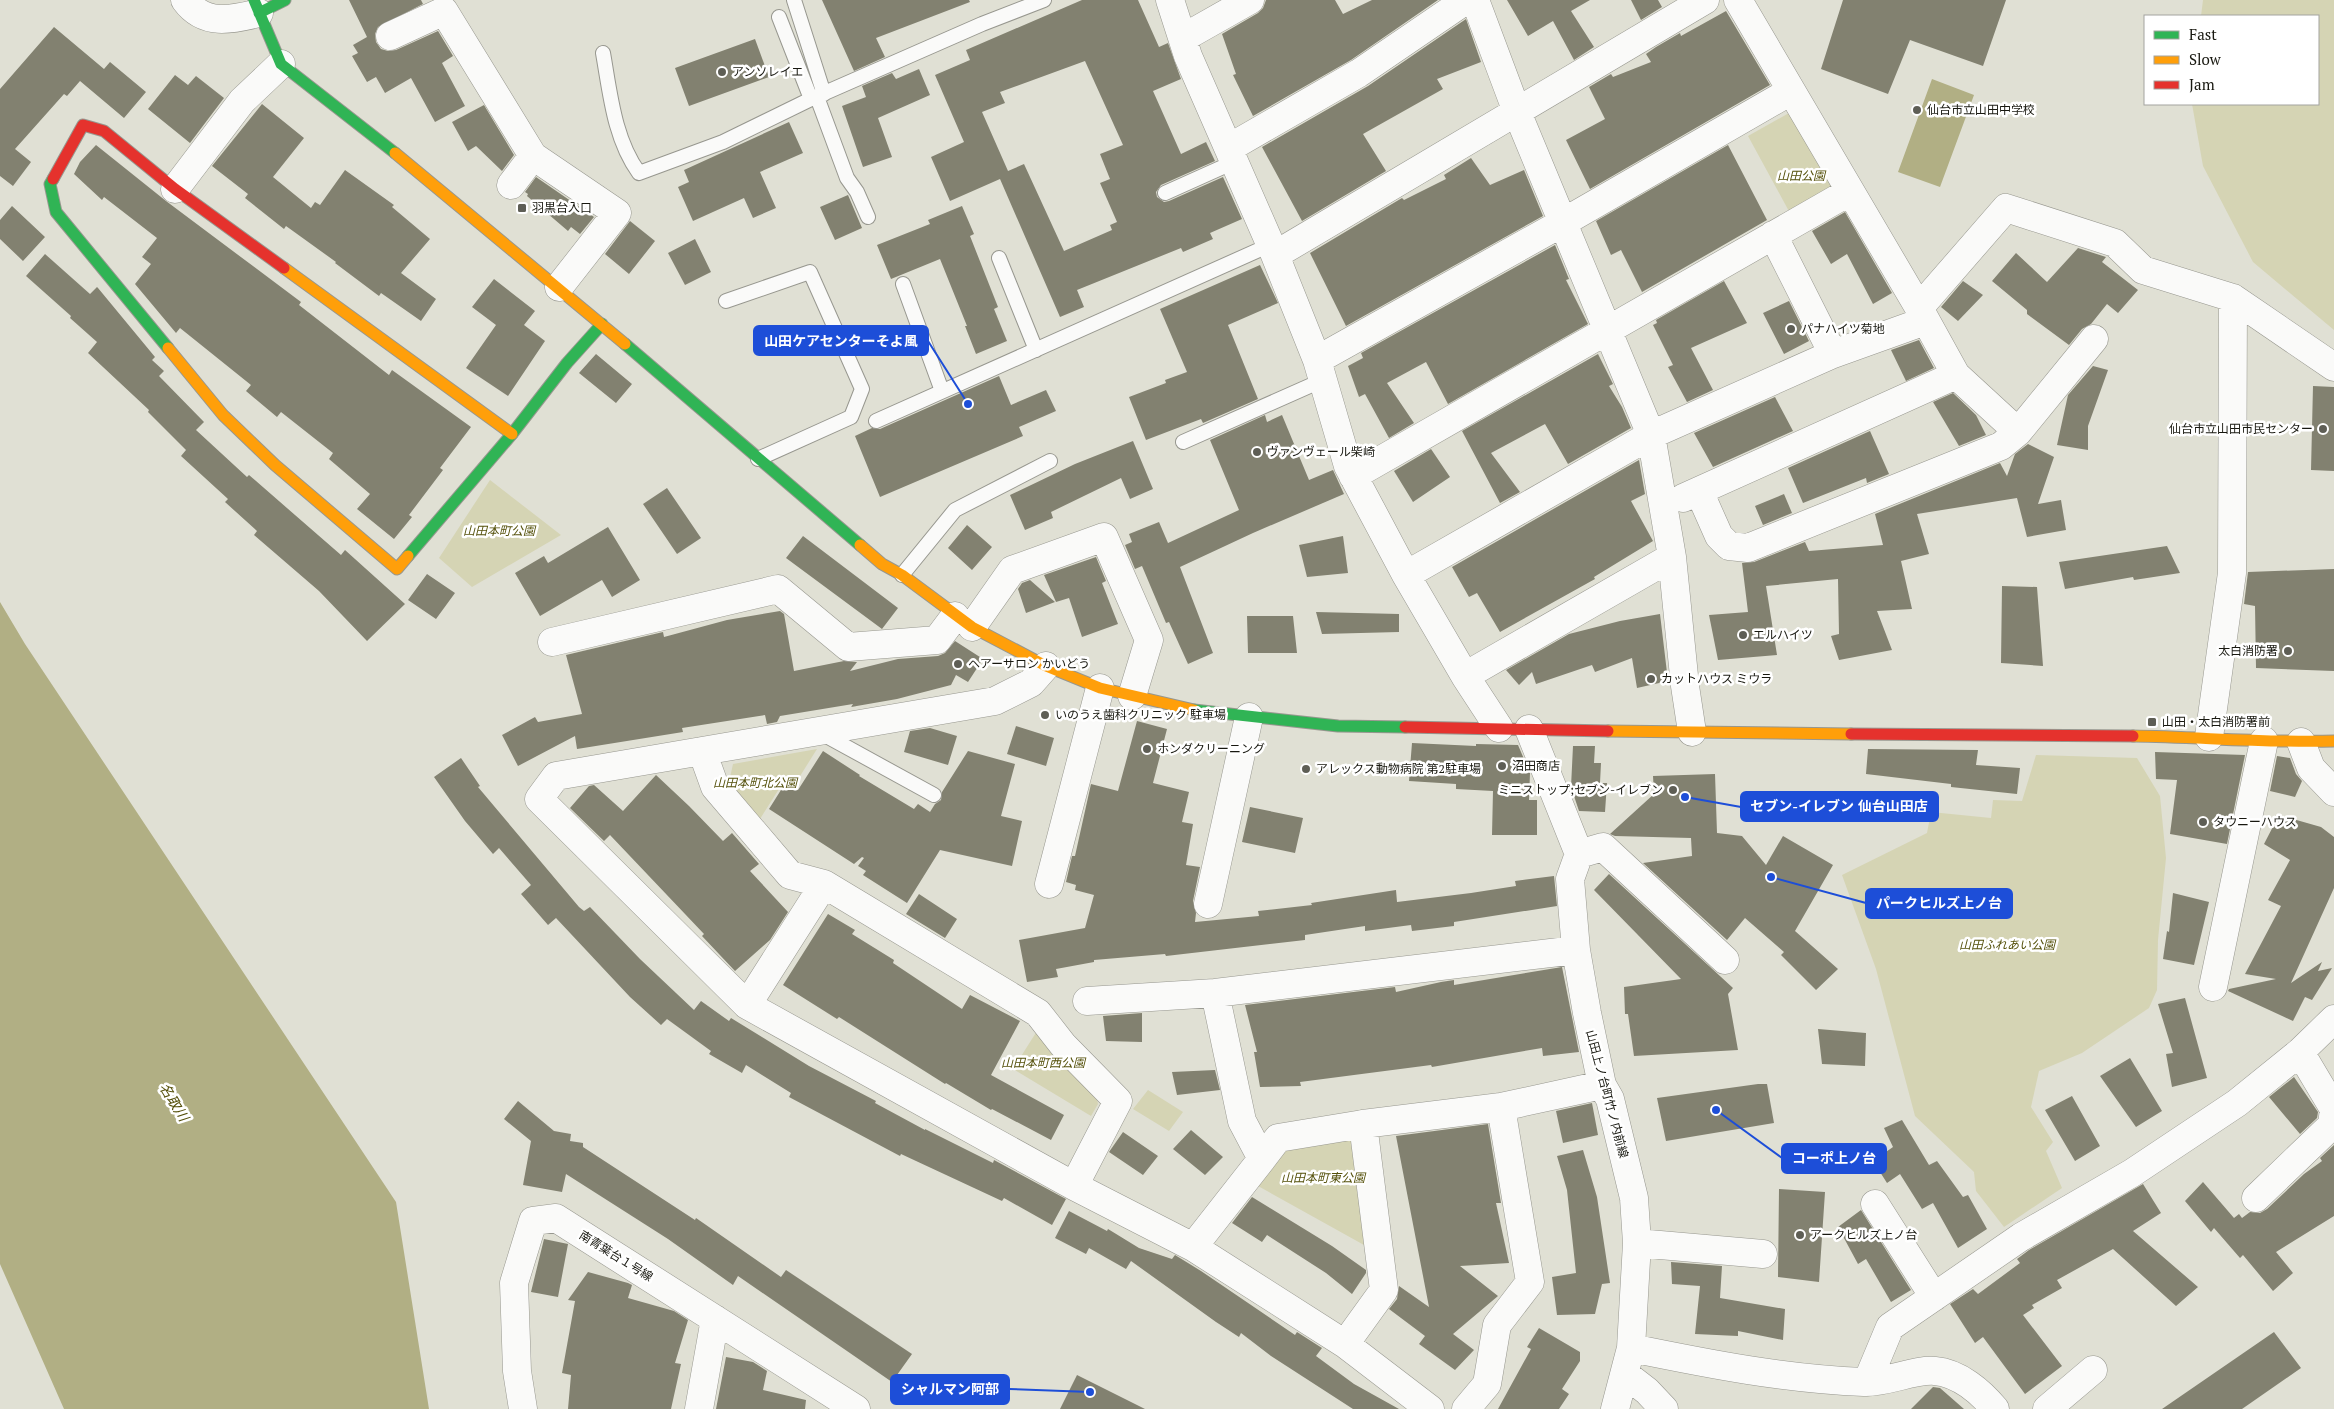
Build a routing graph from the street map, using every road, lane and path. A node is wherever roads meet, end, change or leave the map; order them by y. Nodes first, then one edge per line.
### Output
1 (185, 0) edge
2 (285, 0) edge
3 (794, 0) edge
4 (1044, 0) edge
5 (1170, 0) edge
6 (1250, 0) edge
7 (1466, 0) edge
8 (1474, 0) edge
9 (1705, 0) edge
10 (1738, 0) edge
11 (256, 6) edge
12 (780, 17) dead end
13 (390, 36) dead end
14 (1183, 38) junction
15 (603, 53) dead end
16 (281, 64) junction
17 (1791, 91) junction
18 (817, 97) junction
19 (1517, 112) junction
20 (1231, 155) junction
21 (532, 156) junction
22 (511, 185) dead end
23 (176, 189) junction
24 (1849, 192) junction
25 (1165, 193) dead end
26 (868, 217) dead end
27 (1562, 223) junction
28 (1773, 235) junction
29 (1273, 250) junction
30 (999, 258) dead end
31 (903, 284) dead end
32 (559, 287) junction
33 (2233, 298) junction
34 (726, 301) dead end
35 (1922, 314) junction
36 (602, 324) junction
37 (1607, 331) junction
38 (2094, 339) dead end
39 (1036, 350) junction
40 (1833, 354) junction
41 (2334, 367) edge
42 (1320, 370) junction
43 (1956, 374) junction
44 (942, 391) junction
45 (876, 421) dead end
46 (2018, 432) junction
47 (512, 434) junction
48 (1651, 435) junction
49 (1183, 442) dead end
50 (758, 459) junction
51 (1050, 461) dead end
52 (1353, 476) junction
53 (1699, 491) junction
54 (1664, 507) junction
55 (1672, 557) junction
56 (902, 575) junction
57 (1406, 575) junction
58 (964, 622) junction
59 (552, 642) dead end
60 (1046, 666) junction
61 (1465, 676) junction
62 (1100, 688) junction
63 (1132, 696) junction
64 (1249, 717) junction
65 (1499, 728) junction
66 (1529, 729) junction
67 (819, 732) junction
68 (1692, 732) junction
69 (2209, 737) junction
70 (2264, 741) junction
71 (2334, 741) edge
72 (2301, 742) junction
73 (702, 751) junction
74 (2334, 792) edge
75 (934, 795) dead end
76 (1579, 854) junction
77 (824, 884) junction
78 (1049, 884) dead end
79 (1208, 904) dead end
80 (1576, 950) junction
81 (1725, 960) dead end
82 (2213, 987) dead end
83 (1216, 993) junction
84 (1087, 1001) dead end
85 (747, 1005) junction
86 (2334, 1019) edge
87 (2300, 1052) junction
88 (1602, 1085) junction
89 (1501, 1107) junction
90 (1363, 1124) junction
91 (1262, 1160) junction
92 (1074, 1186) junction
93 (2256, 1198) dead end
94 (1875, 1204) dead end
95 (1637, 1243) junction
96 (1193, 1247) junction
97 (1764, 1254) dead end
98 (1934, 1297) junction
99 (715, 1319) junction
100 (1345, 1344) junction
101 (1631, 1348) junction
102 (2092, 1370) dead end
103 (1625, 1374) junction
104 (1867, 1382) junction
105 (523, 1409) edge
106 (699, 1409) edge
107 (856, 1409) edge
108 (1430, 1409) edge
109 (1466, 1409) edge
110 (1615, 1409) edge
111 (1664, 1409) edge
112 (1995, 1409) edge
113 (2047, 1409) edge

1 - 11 street
2 - 11 street
3 - 18 lane
4 - 18 lane
5 - 14 street
6 - 14 street
7 - 20 street
8 - 19 street
9 - 19 street
10 - 17 street
11 - 16 street
12 - 18 lane
13 - 21 street
14 - 20 street
15 - 18 lane
16 - 23 street
16 - 32 street
17 - 24 street
17 - 27 street
18 - 26 lane
19 - 27 street
19 - 29 street
20 - 25 lane
20 - 29 street
21 - 22 street
21 - 32 street
23 - 47 street
23 - 47 street
24 - 28 street
24 - 35 street
27 - 37 street
27 - 42 street
28 - 37 street
28 - 40 street
29 - 39 lane
29 - 42 street
30 - 39 lane
31 - 44 lane
32 - 36 street
33 - 35 street
33 - 41 street
33 - 69 street
34 - 50 lane
35 - 40 street
35 - 43 street
36 - 47 street
36 - 50 street
37 - 48 street
37 - 52 street
38 - 46 street
39 - 44 lane
40 - 48 street
42 - 49 lane
42 - 52 street
43 - 46 street
43 - 53 street
44 - 45 lane
46 - 53 street
48 - 54 street
48 - 57 street
50 - 56 street
51 - 56 lane
52 - 57 street
53 - 54 street
54 - 55 street
55 - 61 street
55 - 68 street
56 - 58 street
57 - 61 street
58 - 59 street
58 - 60 street
58 - 63 street
60 - 62 street
60 - 67 street
61 - 65 street
62 - 63 street
62 - 78 street
63 - 64 street
64 - 65 street
64 - 79 street
65 - 66 street
66 - 68 street
66 - 76 street
67 - 73 street
67 - 75 lane
68 - 69 street
69 - 70 street
70 - 72 street
70 - 82 street
71 - 72 street
72 - 74 street
73 - 77 street
73 - 85 street
76 - 80 street, 山田上ノ台町竹ノ内前線
76 - 81 street
77 - 85 street
77 - 92 street
80 - 83 street
80 - 88 street, 山田上ノ台町竹ノ内前線
83 - 84 street
83 - 91 street
85 - 92 street
86 - 87 street
87 - 93 street
87 - 98 street
88 - 89 street
88 - 95 street, 山田上ノ台町竹ノ内前線
89 - 90 street
89 - 109 street
90 - 91 street
90 - 100 street
91 - 96 street
92 - 96 street
94 - 98 street
95 - 97 street
95 - 101 street, 山田上ノ台町竹ノ内前線
96 - 100 street
98 - 104 street
99 - 105 street, 南青葉台１号線
99 - 106 street
99 - 107 street, 南青葉台１号線
100 - 108 street
101 - 103 street, 山田上ノ台町竹ノ内前線
101 - 104 street
102 - 113 street
103 - 110 street, 山田上ノ台町竹ノ内前線
103 - 111 street
104 - 112 street

